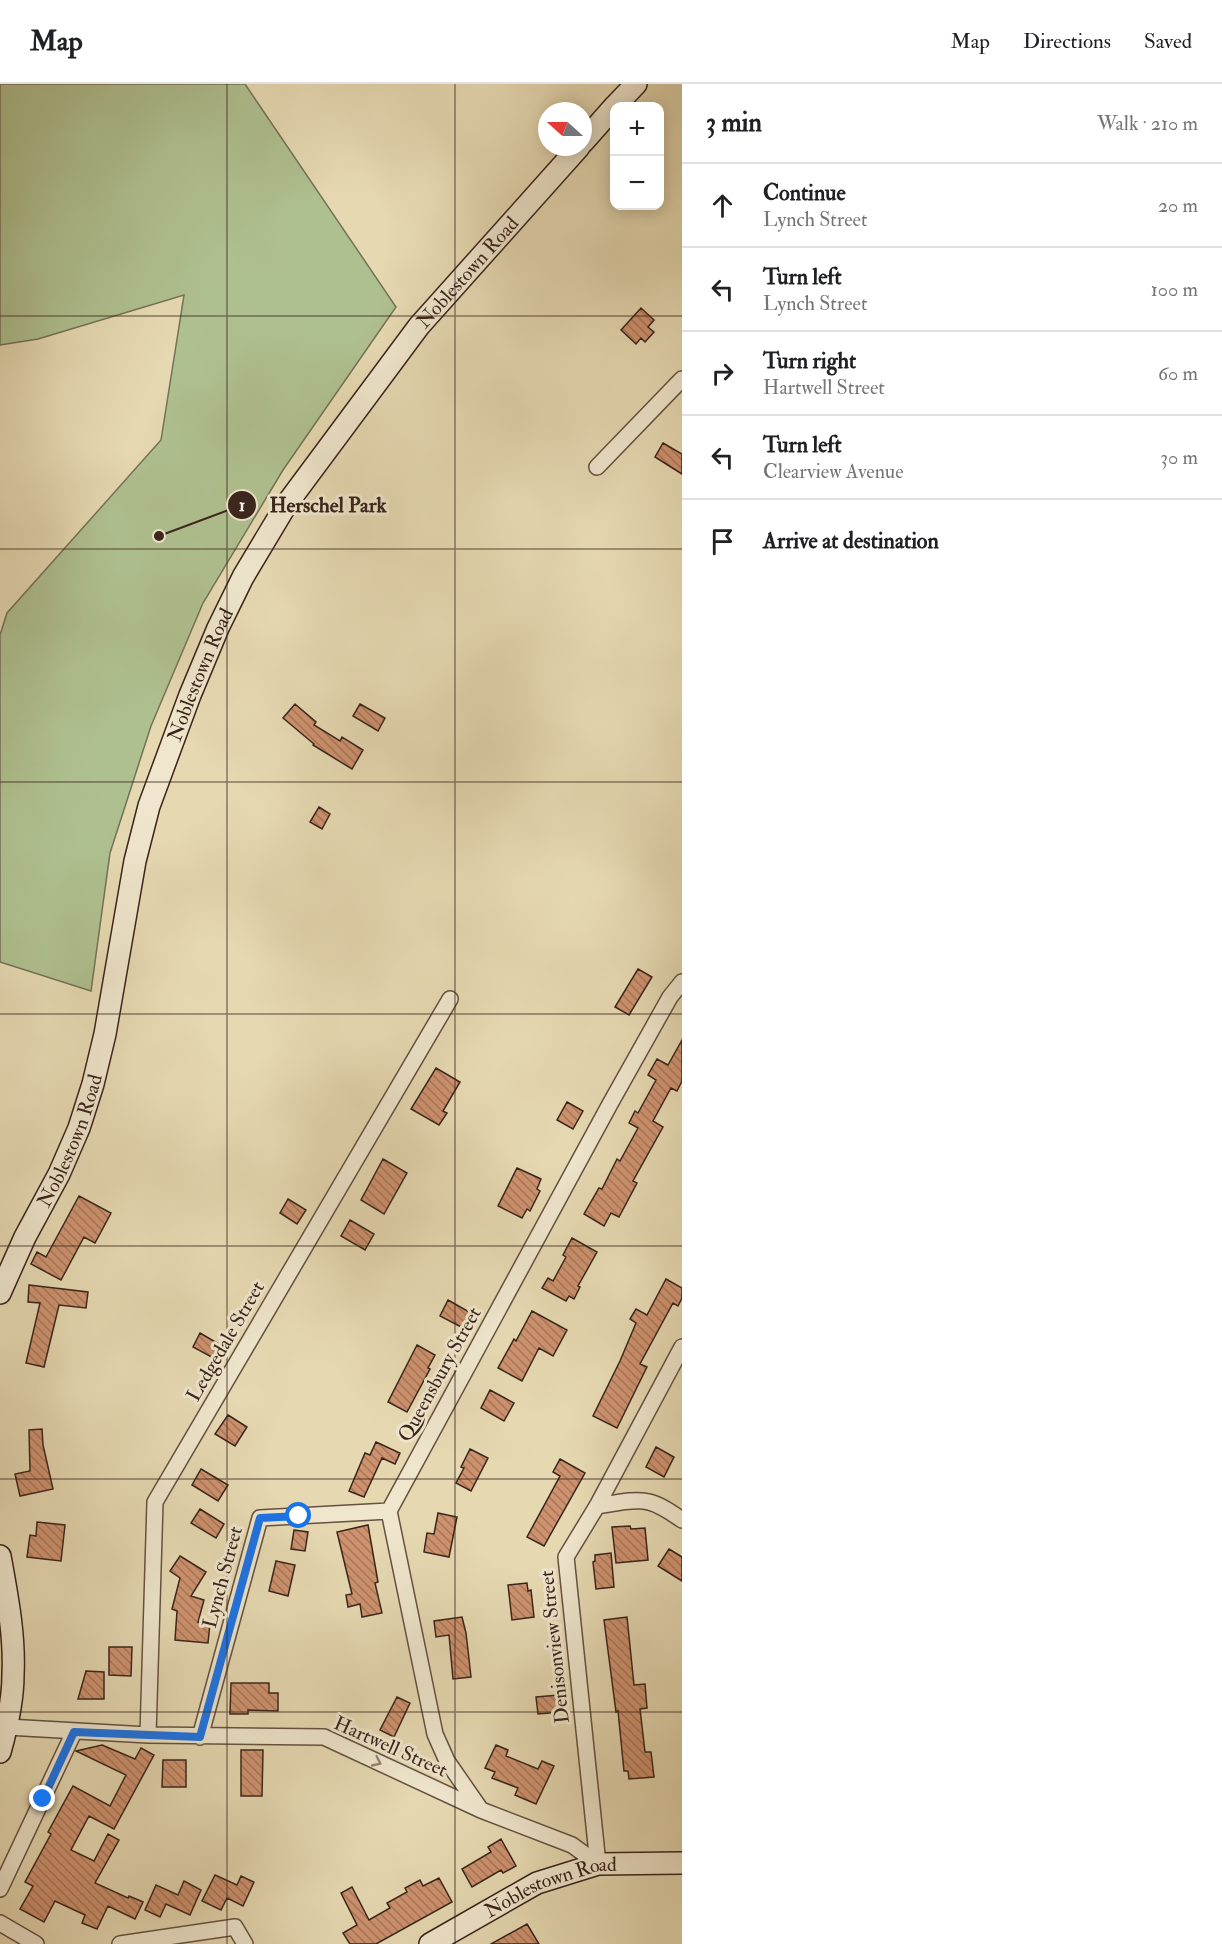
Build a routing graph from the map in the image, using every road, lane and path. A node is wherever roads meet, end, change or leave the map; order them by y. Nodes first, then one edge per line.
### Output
1 (636, 84) edge
2 (620, 102) edge
3 (610, 112) edge
4 (592, 132) edge
5 (571, 156) edge
6 (682, 379) edge
7 (597, 466) dead end
8 (682, 982) edge
9 (450, 999) dead end
10 (0, 1293) edge
11 (682, 1347) edge
12 (597, 1506) junction
13 (389, 1511) junction
14 (682, 1520) edge
15 (0, 1556) edge
16 (7, 1727) junction
17 (74, 1732) junction
18 (148, 1735) junction
19 (200, 1737) junction
20 (0, 1752) edge
21 (481, 1810) junction
22 (682, 1863) edge
23 (598, 1864) junction
24 (0, 1889) edge
25 (0, 1923) edge
26 (36, 1944) edge
27 (120, 1944) edge
28 (244, 1944) edge
29 (430, 1944) edge

1 - 2 main road
3 - 4 main road
5 - 10 main road, Noblestown Road
6 - 7 street
8 - 13 street, Queensbury Street
9 - 18 street, Ledgedale Street
11 - 12 street, Denisonview Street
12 - 14 street
12 - 23 street, Denisonview Street
13 - 19 street, Lynch Street
13 - 21 street
15 - 16 main road
16 - 17 street, Hartwell Street
16 - 20 main road
17 - 18 street, Hartwell Street
17 - 24 street
18 - 19 street, Hartwell Street
19 -> 21 street, Hartwell Street
21 - 23 street, Hartwell Street
22 - 23 main road, Noblestown Road
23 - 29 main road, Noblestown Road
25 - 26 street
27 - 28 street

